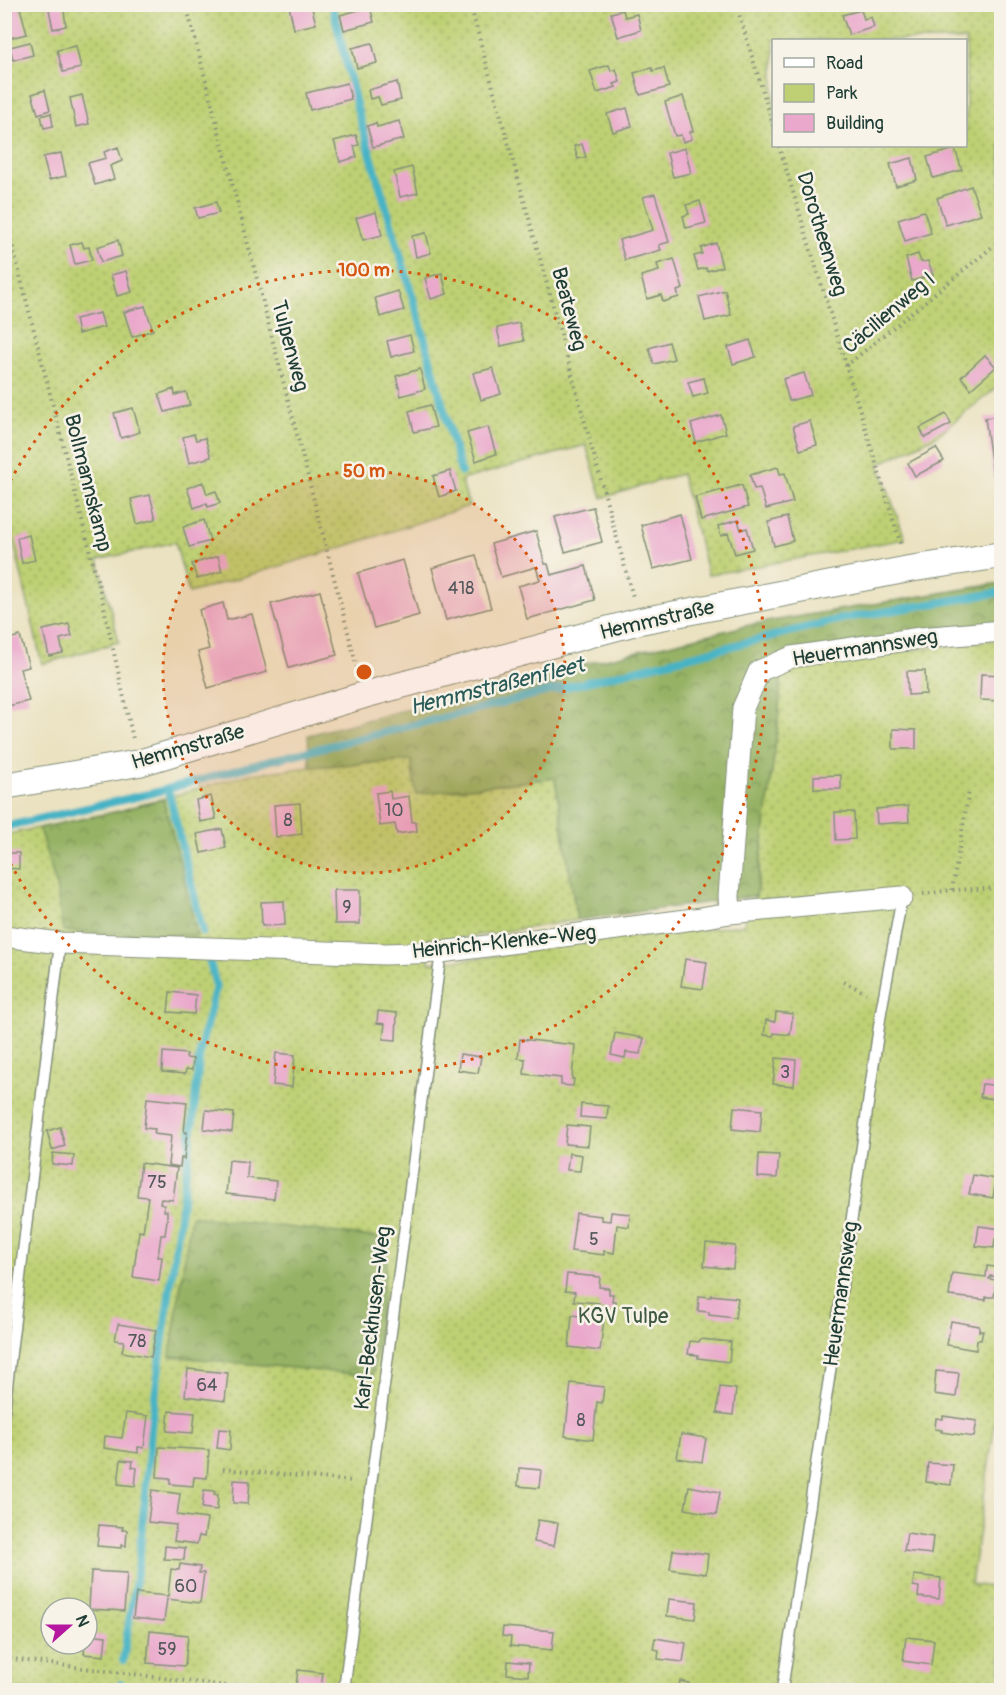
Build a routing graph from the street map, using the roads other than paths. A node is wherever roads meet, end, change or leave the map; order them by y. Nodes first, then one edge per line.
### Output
1 (1002, 555) edge
2 (1002, 631) edge
3 (4, 786) edge
4 (902, 897) joint
5 (730, 913) junction
6 (4, 936) edge
7 (60, 943) junction
8 (441, 951) junction
9 (4, 1411) edge
10 (344, 1690) edge
11 (782, 1690) edge

1 - 3 street, Hemmstraße
2 - 5 street, Heuermannsweg
4 - 5 street, Heinrich-Klenke-Weg
4 - 11 lane, Heuermannsweg
5 - 8 street, Heinrich-Klenke-Weg
6 - 7 street, Heinrich-Klenke-Weg
7 - 8 street, Heinrich-Klenke-Weg
7 - 9 lane
8 - 10 lane, Karl-Beckhusen-Weg

